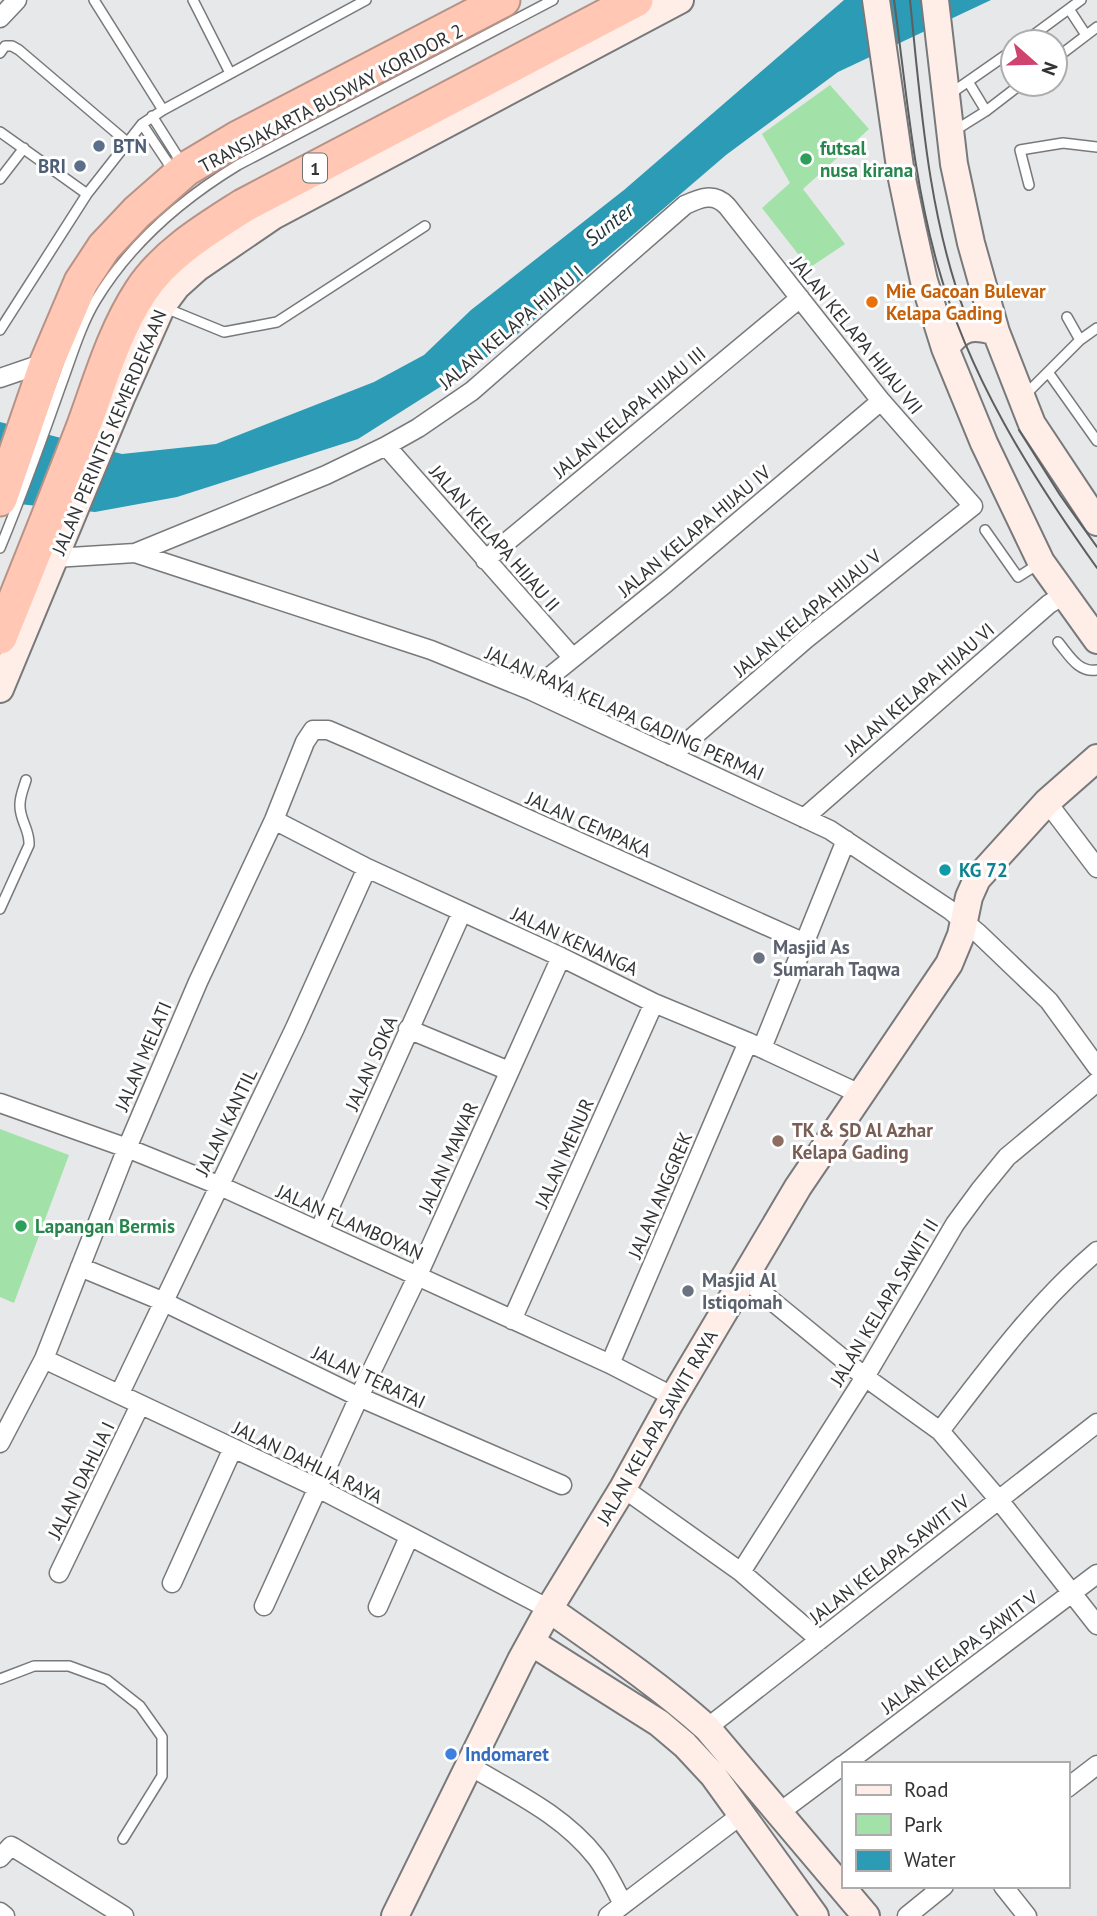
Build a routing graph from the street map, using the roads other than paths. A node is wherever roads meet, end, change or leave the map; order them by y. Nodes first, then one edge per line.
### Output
1 (94, 0) edge
2 (193, 0) edge
3 (366, 0) edge
4 (503, 0) edge
5 (553, 0) edge
6 (636, 0) edge
7 (680, 0) edge
8 (876, 0) edge
9 (935, 0) edge
10 (1081, 0) edge
11 (1069, 9) junction
12 (1097, 27) edge
13 (1043, 28) edge
14 (1086, 35) junction
15 (1069, 48) edge
16 (0, 53) edge
17 (999, 60) edge
18 (230, 74) junction
19 (969, 83) junction
20 (945, 84) junction
21 (1003, 98) edge
22 (163, 110) junction
23 (986, 111) junction
24 (152, 116) junction
25 (142, 124) junction
26 (0, 132) edge
27 (950, 133) junction
28 (127, 142) junction
29 (1097, 147) edge
30 (23, 148) junction
31 (181, 173) junction
32 (0, 179) edge
33 (1029, 185) dead end
34 (87, 194) junction
35 (707, 197) joint
36 (425, 226) dead end
37 (800, 298) junction
38 (162, 306) junction
39 (1067, 317) dead end
40 (2, 324) edge
41 (1097, 328) edge
42 (996, 332) junction
43 (1080, 340) junction
44 (945, 348) junction
45 (47, 362) junction
46 (1048, 372) junction
47 (0, 378) edge
48 (1021, 398) junction
49 (881, 401) junction
50 (40, 415) junction
51 (93, 434) junction
52 (1097, 441) edge
53 (386, 446) junction
54 (973, 506) joint
55 (6, 509) edge
56 (1096, 517) edge
57 (56, 525) junction
58 (985, 530) dead end
59 (0, 548) edge
60 (135, 553) junction
61 (54, 558) junction
62 (485, 560) junction
63 (1041, 562) junction
64 (1064, 595) junction
65 (0, 637) edge
66 (1097, 640) edge
67 (1058, 642) dead end
68 (573, 658) junction
69 (1097, 670) edge
70 (0, 689) edge
71 (532, 691) junction
72 (356, 742) joint
73 (671, 756) junction
74 (1097, 758) edge
75 (26, 780) dead end
76 (1047, 802) junction
77 (804, 818) junction
78 (275, 820) junction
79 (846, 840) junction
80 (367, 868) junction
81 (1097, 868) edge
82 (0, 909) edge
83 (462, 912) junction
84 (965, 922) junction
85 (805, 943) junction
86 (561, 957) junction
87 (654, 1003) junction
88 (408, 1029) junction
89 (755, 1045) junction
90 (1097, 1068) edge
91 (509, 1071) junction
92 (1097, 1082) edge
93 (860, 1094) junction
94 (0, 1103) edge
95 (127, 1148) junction
96 (218, 1185) junction
97 (319, 1231) junction
98 (1097, 1251) edge
99 (80, 1267) junction
100 (418, 1275) junction
101 (744, 1278) junction
102 (162, 1301) junction
103 (512, 1320) junction
104 (44, 1359) junction
105 (610, 1364) junction
106 (865, 1377) junction
107 (120, 1393) junction
108 (674, 1397) junction
109 (359, 1398) junction
110 (141, 1405) junction
111 (1097, 1423) edge
112 (940, 1431) junction
113 (0, 1443) edge
114 (233, 1448) junction
115 (562, 1485) dead end
116 (318, 1488) junction
117 (623, 1488) junction
118 (999, 1500) junction
119 (409, 1537) junction
120 (741, 1572) junction
121 (58, 1573) dead end
122 (1097, 1574) edge
123 (172, 1583) dead end
124 (1072, 1594) junction
125 (264, 1606) dead end
126 (378, 1607) dead end
127 (549, 1609) junction
128 (1097, 1625) edge
129 (820, 1640) junction
130 (531, 1642) junction
131 (0, 1679) edge
132 (707, 1728) junction
133 (847, 1762) edge
134 (1097, 1765) edge
135 (470, 1766) junction
136 (842, 1766) edge
137 (1069, 1786) edge
138 (780, 1812) junction
139 (741, 1815) junction
140 (123, 1839) dead end
141 (0, 1858) edge
142 (842, 1887) edge
143 (843, 1888) edge
144 (942, 1888) edge
145 (1005, 1888) edge
146 (623, 1904) junction
147 (0, 1912) edge
148 (5, 1916) edge
149 (124, 1916) edge
150 (395, 1916) edge
151 (608, 1916) edge
152 (814, 1916) edge
153 (866, 1916) edge
154 (907, 1916) edge
155 (1027, 1916) edge

1 - 22 lane
2 - 18 lane
3 - 18 lane
4 - 31 highway
5 - 50 lane, TRANSJAKARTA BUSWAY KORIDOR 2
6 - 51 highway, JALAN PERINTIS KEMERDEKAAN / 1
7 - 38 street, JALAN PERINTIS KEMERDEKAAN
8 - 44 street
9 - 20 street
10 - 11 lane
11 - 13 lane
11 - 14 lane
12 - 14 lane
14 - 15 lane
16 - 28 lane
17 - 19 lane
18 - 22 lane
19 - 20 lane
19 - 23 lane
20 - 27 street
21 - 23 lane
22 - 24 lane
23 - 27 lane
24 - 25 lane
24 - 31 lane
25 - 28 lane
25 - 31 lane
26 - 30 lane
27 - 42 street
28 - 34 lane
29 - 33 lane
30 - 32 lane
30 - 34 lane
31 - 45 highway
34 - 40 lane
35 - 37 street, JALAN KELAPA HIJAU VII
35 - 53 street, JALAN KELAPA HIJAU I
36 - 38 lane
37 - 49 street, JALAN KELAPA HIJAU VII
37 - 62 street, JALAN KELAPA HIJAU III
38 - 51 street, JALAN PERINTIS KEMERDEKAAN
39 - 43 lane
41 - 43 lane
42 - 44 street
42 - 48 street
43 - 46 lane
44 - 63 street
45 - 47 street
45 - 50 highway
46 - 48 lane
46 - 52 lane
48 - 56 street
49 - 54 street, JALAN KELAPA HIJAU VII
49 - 68 street, JALAN KELAPA HIJAU IV
50 - 55 highway
51 - 57 highway, JALAN PERINTIS KEMERDEKAAN / 1
53 - 60 street, JALAN KELAPA HIJAU I
53 - 62 street, JALAN KELAPA HIJAU II
54 - 73 street, JALAN KELAPA HIJAU V
55 - 59 lane
57 - 61 street, JALAN PERINTIS KEMERDEKAAN
57 - 65 highway, JALAN PERINTIS KEMERDEKAAN / 1
58 - 63 lane
60 - 61 street, JALAN RAYA KELAPA GADING PERMAI
60 - 71 street, JALAN RAYA KELAPA GADING PERMAI
61 - 70 street, JALAN PERINTIS KEMERDEKAAN
62 - 68 street, JALAN KELAPA HIJAU II
63 - 64 street
64 - 66 street
64 - 77 street, JALAN KELAPA HIJAU VI
67 - 69 lane
68 - 71 street, JALAN KELAPA HIJAU IV
71 - 73 street, JALAN RAYA KELAPA GADING PERMAI
72 - 78 street, JALAN MELATI
72 - 85 street, JALAN CEMPAKA
73 - 77 street, JALAN RAYA KELAPA GADING PERMAI
74 - 76 street, JALAN KELAPA SAWIT RAYA
75 - 82 lane
76 - 81 street
76 - 84 street, JALAN KELAPA SAWIT RAYA
77 - 79 street, JALAN RAYA KELAPA GADING PERMAI
78 - 80 street, JALAN KENANGA
78 - 95 street, JALAN MELATI
79 - 84 street, JALAN RAYA KELAPA GADING PERMAI
79 - 85 street, JALAN ANGGREK
80 - 83 street, JALAN KENANGA
80 - 96 street, JALAN KANTIL
83 - 86 street, JALAN KENANGA
83 - 88 street, JALAN SOKA
84 - 90 street, JALAN RAYA KELAPA GADING PERMAI
84 - 93 street, JALAN KELAPA SAWIT RAYA
85 - 89 street, JALAN ANGGREK
86 - 87 street, JALAN KENANGA
86 - 91 street, JALAN MAWAR
87 - 89 street, JALAN KENANGA
87 - 103 street, JALAN MENUR
88 - 91 street
88 - 97 street, JALAN SOKA
89 - 93 street, JALAN KENANGA
89 - 105 street, JALAN ANGGREK
91 - 100 street, JALAN MAWAR
92 - 106 street, JALAN KELAPA SAWIT II
93 - 101 street, JALAN KELAPA SAWIT RAYA
94 - 95 street, JALAN FLAMBOYAN
95 - 96 street, JALAN FLAMBOYAN
95 - 99 street, JALAN MELATI
96 - 97 street, JALAN FLAMBOYAN
96 - 102 street, JALAN KANTIL
97 - 100 street, JALAN FLAMBOYAN
98 - 112 street
99 - 102 street, JALAN TERATAI
99 - 104 street, JALAN MELATI
100 - 103 street, JALAN FLAMBOYAN
100 - 109 street, JALAN MAWAR
101 - 106 street
101 - 108 street, JALAN KELAPA SAWIT RAYA
102 - 107 street, JALAN KANTIL
102 - 109 street, JALAN TERATAI
103 - 105 street, JALAN FLAMBOYAN
104 - 107 street, JALAN DAHLIA RAYA
104 - 113 street, JALAN MELATI
105 - 108 street, JALAN FLAMBOYAN
106 - 112 street
106 - 120 street, JALAN KELAPA SAWIT II
107 - 110 street, JALAN DAHLIA RAYA
108 - 117 street, JALAN KELAPA SAWIT RAYA
109 - 115 street, JALAN TERATAI
109 - 116 street, JALAN MAWAR
110 - 114 street, JALAN DAHLIA RAYA
110 - 121 street, JALAN DAHLIA I
111 - 118 street, JALAN KELAPA SAWIT IV
112 - 118 street
114 - 116 street, JALAN DAHLIA RAYA
114 - 123 street
116 - 119 street, JALAN DAHLIA RAYA
116 - 125 street, JALAN MAWAR
117 - 120 street
117 - 127 street, JALAN KELAPA SAWIT RAYA
118 - 124 street
118 - 129 street, JALAN KELAPA SAWIT IV
119 - 126 street
119 - 127 street, JALAN DAHLIA RAYA
120 - 129 street
122 - 124 street, JALAN KELAPA SAWIT V
124 - 128 street
124 - 133 street, JALAN KELAPA SAWIT V
127 - 130 street, JALAN KELAPA SAWIT RAYA
127 - 132 street
129 - 132 street, JALAN KELAPA SAWIT IV
130 - 135 street, JALAN KELAPA SAWIT RAYA
130 - 139 street
131 - 140 lane
132 - 138 street
134 - 137 street
135 - 146 street
135 - 150 street, JALAN KELAPA SAWIT RAYA
136 - 138 street, JALAN KELAPA SAWIT V
138 - 142 street
139 - 146 street
139 - 152 street
141 - 149 street
143 - 153 street
144 - 154 street
145 - 155 street
146 - 151 street
147 - 148 street

